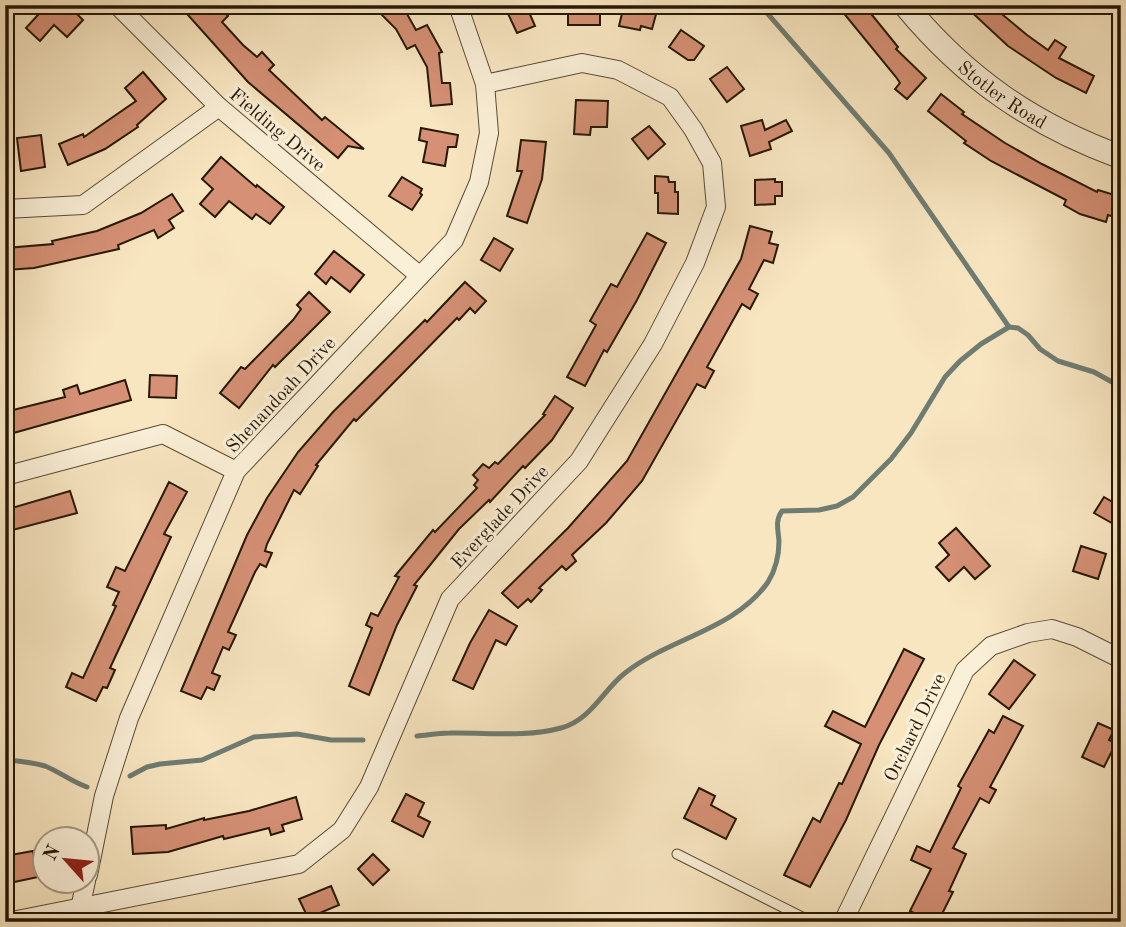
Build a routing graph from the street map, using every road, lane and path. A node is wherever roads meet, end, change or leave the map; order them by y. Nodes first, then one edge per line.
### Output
1 (117, 5) edge
2 (458, 5) edge
3 (905, 5) edge
4 (485, 84) junction
5 (219, 107) junction
6 (1121, 157) edge
7 (5, 209) edge
8 (420, 276) junction
9 (236, 471) junction
10 (5, 476) edge
11 (1121, 659) edge
12 (98, 825) edge
13 (677, 853) dead end
14 (83, 895) edge
15 (79, 914) edge
16 (8, 922) edge
17 (811, 922) edge
18 (843, 922) edge

1 - 5 street, Fielding Drive
2 - 4 street, Shenandoah Drive
3 - 6 street, Stotler Road
4 - 8 street, Shenandoah Drive
4 - 15 street, Everglade Drive
5 - 7 street
5 - 8 street, Fielding Drive
8 - 9 street, Shenandoah Drive
9 - 10 street
9 - 12 street, Shenandoah Drive
11 - 18 street, Orchard Drive
13 - 17 lane
14 - 15 street
15 - 16 street, Everglade Drive

